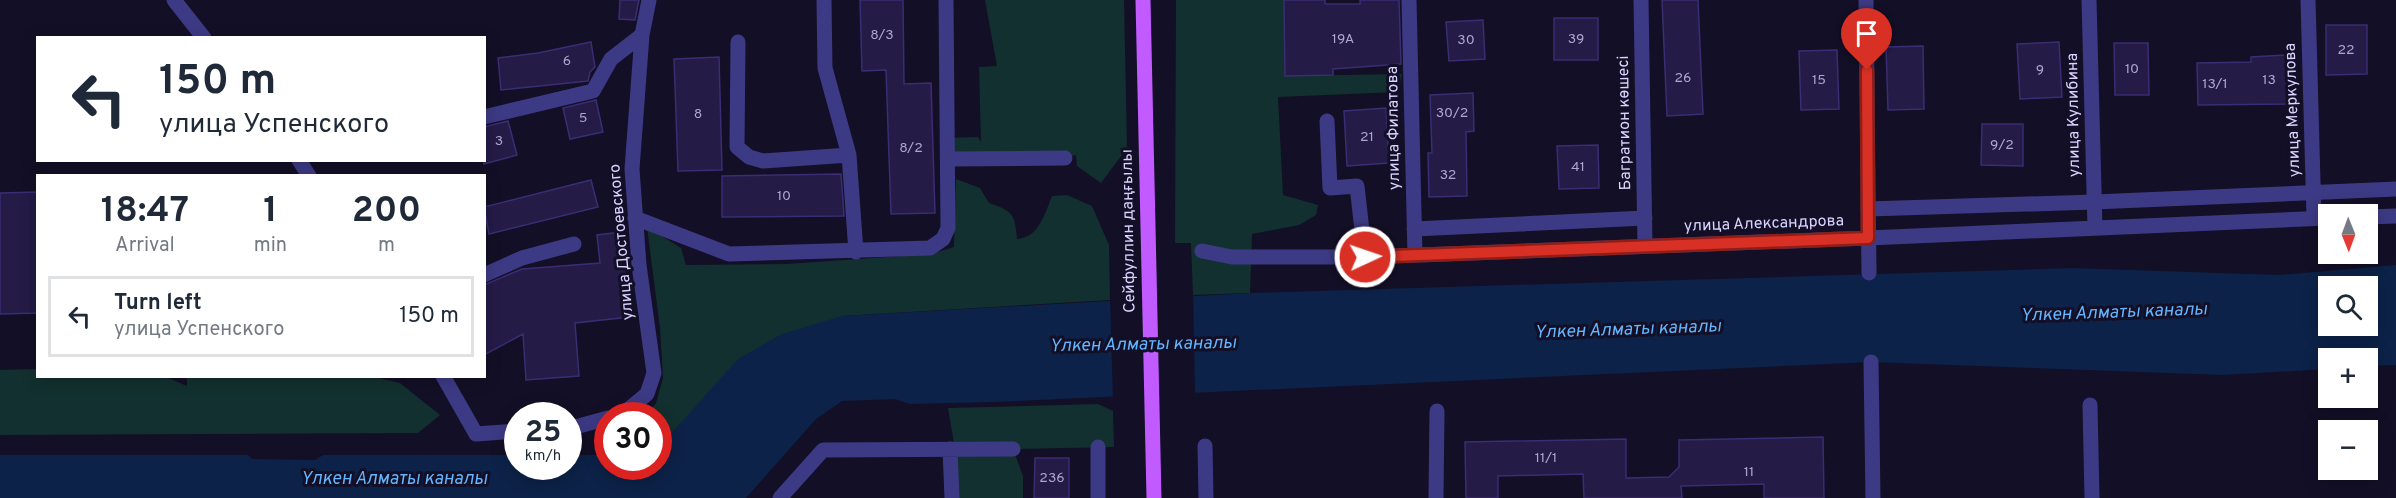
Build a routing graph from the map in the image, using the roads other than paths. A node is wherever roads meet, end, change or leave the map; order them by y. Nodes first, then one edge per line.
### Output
1 (174, 0) edge
2 (648, 0) edge
3 (824, 0) edge
4 (946, 0) edge
5 (1143, 0) edge
6 (1409, 0) edge
7 (1641, 0) edge
8 (1866, 0) edge
9 (2089, 0) edge
10 (2308, 0) edge
11 (642, 35) junction
12 (202, 36) edge
13 (738, 42) dead end
14 (486, 117) edge
15 (1327, 121) dead end
16 (849, 155) junction
17 (1065, 158) dead end
18 (948, 159) junction
19 (2396, 189) edge
20 (2314, 193) junction
21 (2094, 202) junction
22 (2318, 207) edge
23 (1868, 209) junction
24 (2396, 216) edge
25 (2378, 217) edge
26 (635, 218) junction
27 (1645, 218) junction
28 (2318, 218) edge
29 (2095, 228) junction
30 (1414, 229) junction
31 (1868, 238) junction
32 (574, 244) dead end
33 (1646, 246) junction
34 (1202, 251) dead end
35 (856, 252) junction
36 (1415, 255) junction
37 (1365, 257) junction
38 (1869, 273) dead end
39 (486, 274) edge
40 (1871, 362) dead end
41 (444, 378) edge
42 (637, 402) edge
43 (2090, 405) dead end
44 (1437, 411) dead end
45 (504, 432) edge
46 (1205, 446) dead end
47 (1098, 447) dead end
48 (950, 449) junction
49 (1012, 449) dead end
50 (780, 498) edge
51 (952, 498) edge
52 (1098, 498) edge
53 (1154, 498) edge
54 (1206, 498) edge
55 (1436, 498) edge
56 (1874, 498) edge
57 (2092, 498) edge

1 - 12 street
2 - 11 street, улица Достоевского
3 - 16 street
4 - 18 street
5 - 53 main road, Сейфуллин даңғылы
6 - 30 street, улица Филатова
7 - 27 street, Багратион көшесі
8 - 23 street
9 - 21 street, улица Кулибина
10 - 20 street, улица Меркулова
11 - 14 street
11 - 26 street, улица Достоевского
13 - 16 street
15 - 37 street
16 - 35 street
17 - 18 street
18 - 35 street
19 - 20 street
20 - 21 street
20 - 22 street, улица Меркулова
21 - 23 street
21 - 29 street, улица Кулибина
23 - 31 street
24 - 25 street
26 - 35 street
26 - 42 street, улица Достоевского
27 - 30 street
27 - 33 street, Багратион көшесі
28 - 29 street, улица Александрова
29 - 31 street, улица Александрова
30 - 36 street, улица Филатова
31 - 33 street, улица Александрова
31 - 38 street
32 - 39 street
33 - 36 street, улица Александрова
34 - 37 street, улица Александрова
36 - 37 street, улица Александрова
40 - 56 street
41 - 45 street
43 - 57 street
44 - 55 street
46 - 54 street
47 - 52 street
48 - 49 street
48 - 50 street
48 - 51 street

